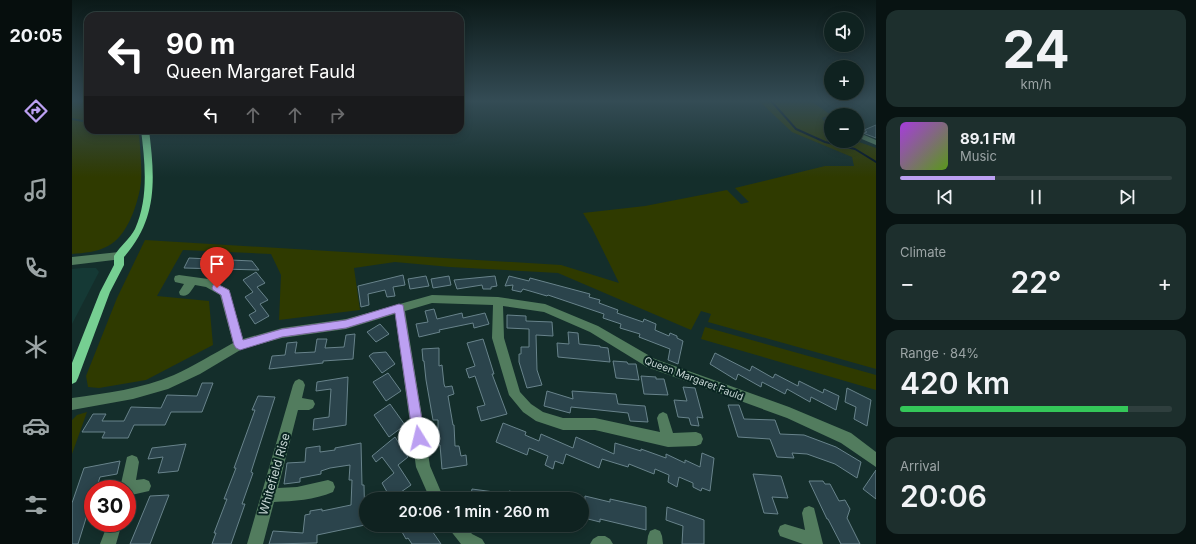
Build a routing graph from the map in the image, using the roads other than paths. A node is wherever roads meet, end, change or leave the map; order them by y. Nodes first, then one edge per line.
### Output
1 (146, 134) edge
2 (864, 137) edge
3 (876, 143) edge
4 (119, 256) junction
5 (72, 261) edge
6 (179, 279) dead end
7 (192, 281) junction
8 (184, 292) dead end
9 (498, 301) junction
10 (399, 308) junction
11 (240, 345) junction
12 (72, 378) edge
13 (299, 385) dead end
14 (72, 404) edge
15 (294, 404) junction
16 (309, 404) dead end
17 (663, 418) dead end
18 (696, 439) dead end
19 (668, 440) junction
20 (876, 460) edge
21 (132, 462) dead end
22 (129, 480) edge
23 (144, 486) dead end
24 (136, 487) edge
25 (328, 487) dead end
26 (435, 492) edge
27 (269, 495) junction
28 (809, 513) dead end
29 (785, 531) dead end
30 (112, 532) edge
31 (461, 532) edge
32 (815, 542) edge
33 (108, 544) edge
34 (255, 544) edge
35 (477, 544) edge
36 (598, 544) edge
37 (604, 544) edge

1 - 4 main road
2 - 3 street
4 - 5 street
4 - 12 main road
6 - 7 street
7 - 8 street
7 - 11 street
9 - 10 street, Queen Margaret Fauld
9 - 19 street
9 - 20 street, Queen Margaret Fauld
10 - 11 street, Queen Margaret Fauld
10 - 26 street
11 - 14 street, Queen Margaret Fauld
13 - 15 street, Whitefield Rise
15 - 16 street
15 - 27 street, Whitefield Rise
17 - 19 street
18 - 19 street
21 - 22 street
23 - 24 street
25 - 27 street
27 - 34 street, Whitefield Rise
28 - 32 street
29 - 32 street
30 - 33 street
31 - 35 street
36 - 37 street

